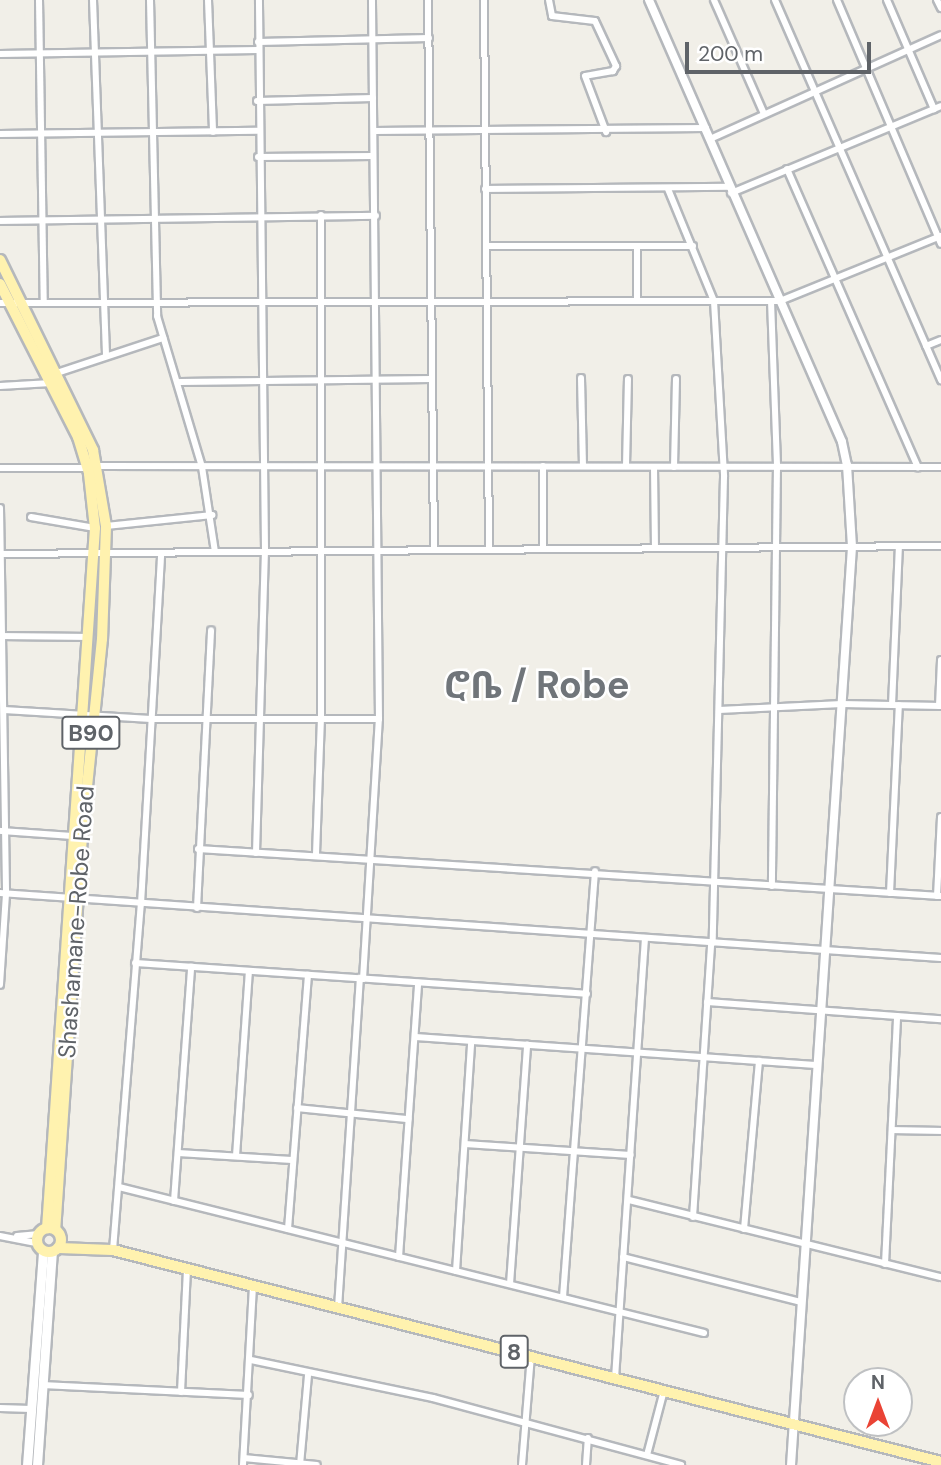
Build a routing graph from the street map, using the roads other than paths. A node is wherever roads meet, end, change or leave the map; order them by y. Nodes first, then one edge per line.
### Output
1 (39, 0) edge
2 (93, 0) edge
3 (150, 0) edge
4 (208, 0) edge
5 (259, 0) edge
6 (372, 0) edge
7 (428, 0) edge
8 (484, 0) edge
9 (549, 0) edge
10 (649, 0) edge
11 (714, 0) edge
12 (775, 0) edge
13 (837, 0) edge
14 (887, 0) edge
15 (937, 0) edge
16 (941, 8) edge
17 (941, 35) edge
18 (429, 38) junction
19 (373, 39) junction
20 (258, 46) junction
21 (908, 49) junction
22 (151, 51) junction
23 (210, 51) junction
24 (94, 52) junction
25 (40, 53) junction
26 (0, 54) edge
27 (866, 67) junction
28 (814, 90) junction
29 (373, 98) junction
30 (257, 101) junction
31 (937, 108) edge
32 (764, 114) junction
33 (891, 125) junction
34 (706, 128) junction
35 (257, 131) junction
36 (374, 131) junction
37 (431, 131) junction
38 (485, 131) junction
39 (213, 132) junction
40 (606, 132) junction
41 (152, 133) junction
42 (0, 134) edge
43 (96, 134) junction
44 (41, 135) junction
45 (710, 139) junction
46 (839, 147) junction
47 (373, 156) junction
48 (258, 157) junction
49 (787, 169) junction
50 (485, 189) junction
51 (668, 189) junction
52 (730, 190) junction
53 (321, 215) junction
54 (376, 216) junction
55 (261, 217) junction
56 (155, 219) junction
57 (43, 220) junction
58 (99, 220) junction
59 (0, 221) edge
60 (940, 239) edge
61 (486, 246) junction
62 (637, 246) junction
63 (692, 246) junction
64 (887, 258) junction
65 (0, 260) edge
66 (834, 280) junction
67 (0, 284) edge
68 (486, 300) junction
69 (377, 301) junction
70 (431, 301) junction
71 (637, 301) junction
72 (775, 301) junction
73 (22, 302) junction
74 (261, 302) junction
75 (320, 302) junction
76 (714, 302) junction
77 (5, 303) edge
78 (44, 303) junction
79 (102, 303) junction
80 (157, 303) junction
81 (163, 338) junction
82 (941, 340) edge
83 (926, 346) junction
84 (106, 356) junction
85 (57, 373) junction
86 (581, 378) dead end
87 (431, 379) junction
88 (628, 379) dead end
89 (676, 379) dead end
90 (377, 380) junction
91 (941, 380) edge
92 (320, 381) junction
93 (180, 382) junction
94 (262, 382) junction
95 (52, 383) junction
96 (0, 386) edge
97 (431, 464) junction
98 (320, 465) junction
99 (377, 465) junction
100 (487, 465) junction
101 (777, 465) junction
102 (264, 466) junction
103 (543, 466) junction
104 (583, 466) junction
105 (626, 466) junction
106 (719, 466) junction
107 (847, 466) junction
108 (92, 467) junction
109 (202, 467) junction
110 (654, 467) junction
111 (674, 467) junction
112 (918, 467) junction
113 (941, 467) edge
114 (0, 468) edge
115 (0, 508) edge
116 (212, 515) junction
117 (31, 517) dead end
118 (106, 526) junction
119 (95, 528) junction
120 (899, 546) junction
121 (941, 546) edge
122 (655, 547) junction
123 (723, 547) junction
124 (777, 547) junction
125 (852, 547) junction
126 (489, 548) junction
127 (543, 548) junction
128 (377, 549) junction
129 (434, 549) junction
130 (265, 550) junction
131 (319, 550) junction
132 (96, 552) junction
133 (215, 552) junction
134 (1, 554) edge
135 (108, 554) junction
136 (161, 554) junction
137 (211, 630) dead end
138 (1, 636) edge
139 (89, 637) junction
140 (941, 660) edge
141 (842, 704) junction
142 (896, 705) junction
143 (774, 706) junction
144 (940, 706) edge
145 (719, 709) junction
146 (4, 710) junction
147 (88, 715) junction
148 (321, 718) junction
149 (151, 719) junction
150 (208, 719) junction
151 (263, 719) junction
152 (379, 719) junction
153 (941, 817) edge
154 (3, 831) edge
155 (73, 836) junction
156 (198, 849) junction
157 (256, 853) junction
158 (316, 854) junction
159 (370, 858) junction
160 (595, 872) junction
161 (714, 879) junction
162 (772, 886) junction
163 (830, 890) junction
164 (890, 893) junction
165 (3, 894) edge
166 (74, 896) junction
167 (939, 896) edge
168 (141, 904) junction
169 (197, 908) junction
170 (367, 919) junction
171 (591, 934) junction
172 (645, 938) junction
173 (712, 943) junction
174 (1, 951) edge
175 (826, 951) junction
176 (941, 958) edge
177 (135, 963) junction
178 (191, 967) junction
179 (249, 971) junction
180 (308, 975) junction
181 (361, 979) junction
182 (418, 983) junction
183 (0, 985) edge
184 (587, 995) junction
185 (707, 1002) junction
186 (821, 1011) junction
187 (898, 1016) junction
188 (941, 1019) edge
189 (415, 1037) junction
190 (471, 1043) junction
191 (527, 1045) junction
192 (584, 1049) junction
193 (638, 1053) junction
194 (703, 1057) junction
195 (759, 1061) junction
196 (816, 1065) junction
197 (297, 1108) junction
198 (352, 1113) junction
199 (408, 1119) junction
200 (892, 1130) junction
201 (941, 1131) edge
202 (465, 1144) junction
203 (521, 1147) junction
204 (576, 1151) junction
205 (178, 1153) junction
206 (631, 1155) junction
207 (236, 1156) junction
208 (292, 1160) junction
209 (119, 1187) junction
210 (629, 1200) junction
211 (174, 1201) junction
212 (693, 1217) junction
213 (288, 1229) junction
214 (744, 1229) junction
215 (0, 1236) edge
216 (49, 1240) junction
217 (342, 1242) junction
218 (805, 1243) junction
219 (113, 1250) junction
220 (399, 1257) junction
221 (624, 1257) junction
222 (885, 1264) junction
223 (941, 1267) edge
224 (187, 1269) junction
225 (456, 1271) junction
226 (941, 1277) edge
227 (510, 1284) junction
228 (253, 1288) junction
229 (563, 1297) junction
230 (801, 1302) junction
231 (338, 1310) junction
232 (621, 1312) junction
233 (704, 1333) dead end
234 (531, 1356) junction
235 (250, 1360) junction
236 (308, 1374) junction
237 (615, 1378) junction
238 (42, 1385) junction
239 (664, 1390) junction
240 (181, 1392) junction
241 (249, 1395) junction
242 (0, 1408) edge
243 (30, 1409) junction
244 (526, 1421) junction
245 (794, 1423) junction
246 (588, 1438) junction
247 (647, 1455) junction
248 (244, 1461) edge
249 (941, 1462) edge
250 (300, 1464) edge
251 (27, 1465) edge
252 (37, 1465) edge
253 (317, 1465) edge
254 (522, 1465) edge
255 (586, 1465) edge
256 (681, 1465) edge
257 (791, 1465) edge

1 - 25 street
2 - 24 street
3 - 22 street
4 - 23 street
5 - 20 street
6 - 19 street
7 - 18 street
8 - 38 street
9 - 40 street
10 - 34 street
11 - 32 street
12 - 28 street
13 - 27 street
14 - 21 street
15 - 16 street
17 - 21 street
18 - 19 street
18 - 37 street
19 - 20 street
19 - 29 street
20 - 23 street
20 - 30 street
21 - 27 street
21 - 31 street
22 - 23 street
22 - 24 street
22 - 41 street
23 - 39 street
24 - 25 street
24 - 43 street
25 - 26 street
25 - 44 street
27 - 28 street
27 - 33 street
28 - 32 street
28 - 46 street
29 - 30 street
29 - 36 street
30 - 35 street
31 - 33 street
32 - 45 street
33 - 46 street
33 - 60 street
34 - 40 street
34 - 45 street
35 - 39 street
35 - 48 street
36 - 37 street
36 - 47 street
37 - 38 street
37 - 70 street
38 - 40 street
38 - 50 street
39 - 41 street
41 - 43 street
41 - 56 street
42 - 44 street
43 - 44 street
43 - 58 street
44 - 57 street
45 - 52 street
46 - 49 street
46 - 64 street
47 - 48 street
47 - 54 street
48 - 55 street
49 - 52 street
49 - 66 street
50 - 51 street
50 - 61 street
51 - 52 street
51 - 63 street
52 - 72 street
53 - 54 street
53 - 55 street
53 - 75 street
54 - 69 street
55 - 56 street
55 - 74 street
56 - 58 street
56 - 80 street
57 - 58 street
57 - 59 street
57 - 78 street
58 - 79 street
60 - 64 street
61 - 62 street
61 - 68 street
62 - 63 street
62 - 71 street
63 - 76 street
64 - 66 street
64 - 83 street
65 - 73 main road, Shashamane-Robe Road / B90
66 - 72 street
66 - 112 street
67 - 77 main road, Shashamane-Robe Road / B90
68 - 70 street
68 - 71 street
68 - 100 street
69 - 70 street
69 - 75 street
69 - 90 street
70 - 87 street
71 - 76 street
72 - 76 street
72 - 101 street
72 - 107 street
73 - 77 street
73 - 78 street
73 - 85 main road, Shashamane-Robe Road / B90
74 - 75 street
74 - 80 street
74 - 94 street
75 - 92 street
76 - 106 street
77 - 95 main road, Shashamane-Robe Road / B90
78 - 79 street
79 - 80 street
79 - 84 street
80 - 81 street
81 - 84 street
81 - 93 street
82 - 83 street
83 - 91 street
84 - 85 street
85 - 108 main road, Shashamane-Robe Road / B90
86 - 104 street
87 - 90 street
87 - 97 street
88 - 105 street
89 - 111 street
90 - 92 street
90 - 99 street
92 - 94 street
92 - 98 street
93 - 94 street
93 - 109 street
94 - 102 street
95 - 96 street
95 - 108 main road, Shashamane-Robe Road / B90
97 - 99 street
97 - 100 street
97 - 129 street
98 - 99 street
98 - 102 street
98 - 131 street
99 - 128 street
100 - 103 street
100 - 126 street
101 - 106 street
101 - 107 street
101 - 124 street
102 - 109 street
102 - 130 street
103 - 104 street
103 - 127 street
104 - 105 street
105 - 110 street
106 - 111 street
106 - 123 street
107 - 112 street
107 - 125 street
108 - 109 street
108 - 114 street
108 - 118 main road, Shashamane-Robe Road / B90
108 - 119 main road, Shashamane-Robe Road / B90
109 - 116 street
110 - 111 street
110 - 122 street
112 - 113 street
115 - 134 street
116 - 118 street
116 - 133 street
117 - 119 street
118 - 135 main road, Shashamane-Robe Road / B90
119 - 132 main road, Shashamane-Robe Road / B90
120 - 121 street
120 - 125 street
120 - 142 street
122 - 123 street
122 - 127 street
123 - 124 street
123 - 145 street
124 - 125 street
124 - 143 street
125 - 141 street
126 - 127 street
126 - 129 street
128 - 129 street
128 - 131 street
128 - 152 street
130 - 131 street
130 - 133 street
130 - 151 street
131 - 148 street
132 - 134 street
132 - 135 street
132 - 139 main road, Shashamane-Robe Road / B90
133 - 136 street
134 - 138 street
135 - 136 street
135 - 147 main road, Shashamane-Robe Road / B90
136 - 149 street
137 - 150 street
138 - 139 street
138 - 146 street
139 - 147 main road, Shashamane-Robe Road / B90
140 - 144 street
141 - 142 street
141 - 143 street
141 - 163 street
142 - 144 street
142 - 164 street
143 - 145 street
143 - 162 street
145 - 161 street
146 - 147 street
146 - 154 street
147 - 149 street
147 - 155 main road, Shashamane-Robe Road / B90
147 - 166 main road, Shashamane-Robe Road / B90
148 - 151 street
148 - 152 street
148 - 158 street
149 - 150 street
149 - 168 street
150 - 151 street
150 - 156 street
151 - 157 street
152 - 159 street
153 - 167 street
154 - 155 street
154 - 165 street
155 - 166 main road, Shashamane-Robe Road / B90
156 - 157 street
156 - 169 street
157 - 158 street
158 - 159 street
159 - 160 street
159 - 170 street
160 - 161 street
160 - 171 street
161 - 162 street
161 - 173 street
162 - 163 street
163 - 164 street
163 - 175 street
164 - 167 street
165 - 166 street
165 - 174 street
166 - 168 street
166 - 216 main road, Shashamane-Robe Road / B90
168 - 169 street
168 - 177 street
169 - 170 street
170 - 171 street
170 - 181 street
171 - 172 street
171 - 184 street
172 - 173 street
172 - 193 street
173 - 175 street
173 - 185 street
174 - 183 street
175 - 176 street
175 - 186 street
177 - 178 street
177 - 209 street
178 - 179 street
178 - 205 street
179 - 180 street
179 - 207 street
180 - 181 street
180 - 197 street
181 - 182 street
181 - 198 street
182 - 184 street
182 - 189 street
184 - 192 street
185 - 186 street
185 - 194 street
186 - 187 street
186 - 196 street
187 - 188 street
187 - 200 street
189 - 190 street
189 - 199 street
190 - 191 street
190 - 202 street
191 - 192 street
191 - 203 street
192 - 193 street
192 - 204 street
193 - 194 street
193 - 206 street
194 - 195 street
194 - 212 street
195 - 196 street
195 - 214 street
196 - 218 street
197 - 198 street
197 - 208 street
198 - 199 street
198 - 217 street
199 - 220 street
200 - 201 street
200 - 222 street
202 - 203 street
202 - 225 street
203 - 204 street
203 - 227 street
204 - 206 street
204 - 229 street
205 - 207 street
205 - 211 street
206 - 210 street
207 - 208 street
208 - 213 street
209 - 211 street
209 - 219 street
210 - 212 street
210 - 221 street
211 - 213 street
212 - 214 street
213 - 217 street
214 - 218 street
215 - 216 street
216 - 219 main road, 8
216 - 238 main road
216 - 243 main road
217 - 220 street
217 - 231 street
218 - 222 street
218 - 230 street
219 - 224 main road, 8
220 - 225 street
221 - 230 street
221 - 232 street
222 - 226 street
223 - 226 street
224 - 228 main road, 8
224 - 240 street
225 - 227 street
227 - 229 street
228 - 231 main road, 8
228 - 235 street
229 - 232 street
230 - 245 street
231 - 234 main road, 8
232 - 233 street
232 - 237 street
234 - 237 main road, 8
234 - 244 street
235 - 236 street
235 - 241 street
236 - 244 street
236 - 250 street
237 - 239 main road, 8
238 - 240 street
238 - 252 main road
239 - 245 main road, 8
239 - 247 street
240 - 241 street
241 - 248 street
242 - 243 street
243 - 251 main road
244 - 246 street
244 - 254 street
245 - 249 main road, 8
245 - 257 street
246 - 247 street
246 - 255 street
247 - 256 street
248 - 250 street
250 - 253 street

